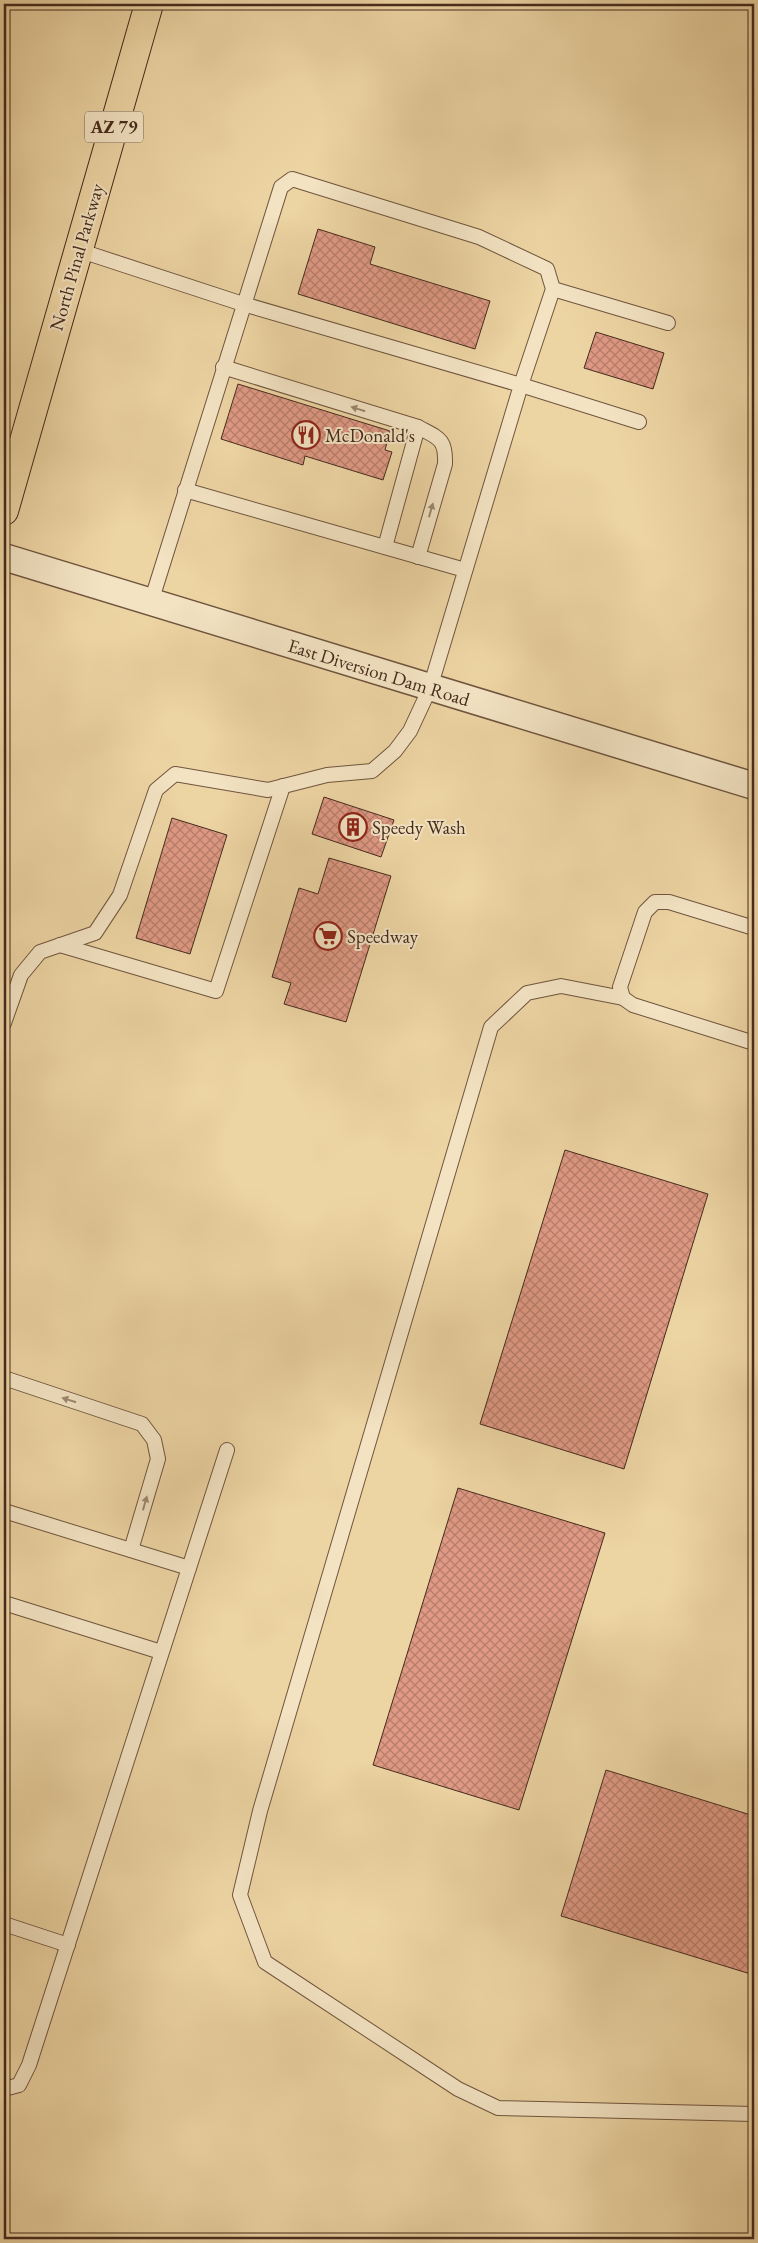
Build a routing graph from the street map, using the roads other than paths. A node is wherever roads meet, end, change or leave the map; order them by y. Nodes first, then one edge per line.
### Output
1 (149, 4) edge
2 (78, 250) junction
3 (553, 289) junction
4 (243, 304) junction
5 (668, 323) dead end
6 (224, 368) junction
7 (521, 384) junction
8 (639, 422) dead end
9 (418, 427) junction
10 (186, 490) junction
11 (4, 510) edge
12 (385, 547) junction
13 (418, 557) junction
14 (4, 558) edge
15 (465, 570) junction
16 (151, 602) junction
17 (430, 688) junction
18 (283, 786) junction
19 (754, 786) edge
20 (754, 928) edge
21 (60, 945) junction
22 (623, 998) junction
23 (4, 1023) edge
24 (754, 1043) edge
25 (4, 1378) edge
26 (226, 1450) dead end
27 (4, 1511) edge
28 (131, 1550) junction
29 (189, 1568) junction
30 (4, 1603) edge
31 (162, 1652) junction
32 (4, 1924) edge
33 (68, 1945) junction
34 (4, 2089) edge
35 (754, 2114) edge

1 - 2 main road, North Pinal Parkway / AZ 79
2 - 4 lane
2 - 11 main road, North Pinal Parkway / AZ 79
3 - 4 lane
3 - 5 lane
3 - 7 lane
4 - 6 lane
4 - 7 lane
9 -> 6 lane
6 - 10 lane
7 - 8 lane
7 - 15 lane
9 - 12 lane
13 -> 9 lane
10 - 12 lane
10 - 16 lane
12 - 13 lane
13 - 15 lane
14 - 16 street, East Diversion Dam Road
15 - 17 lane
16 - 17 street, East Diversion Dam Road
17 - 18 lane
17 - 19 street, East Diversion Dam Road
18 - 21 lane
18 - 21 lane
20 - 22 lane
21 - 23 lane
22 - 24 lane
22 - 35 lane
28 -> 25 lane
26 - 29 lane
27 - 28 lane
28 - 29 lane
29 - 31 lane
30 - 31 lane
31 - 33 lane
32 - 33 lane
33 - 34 lane

